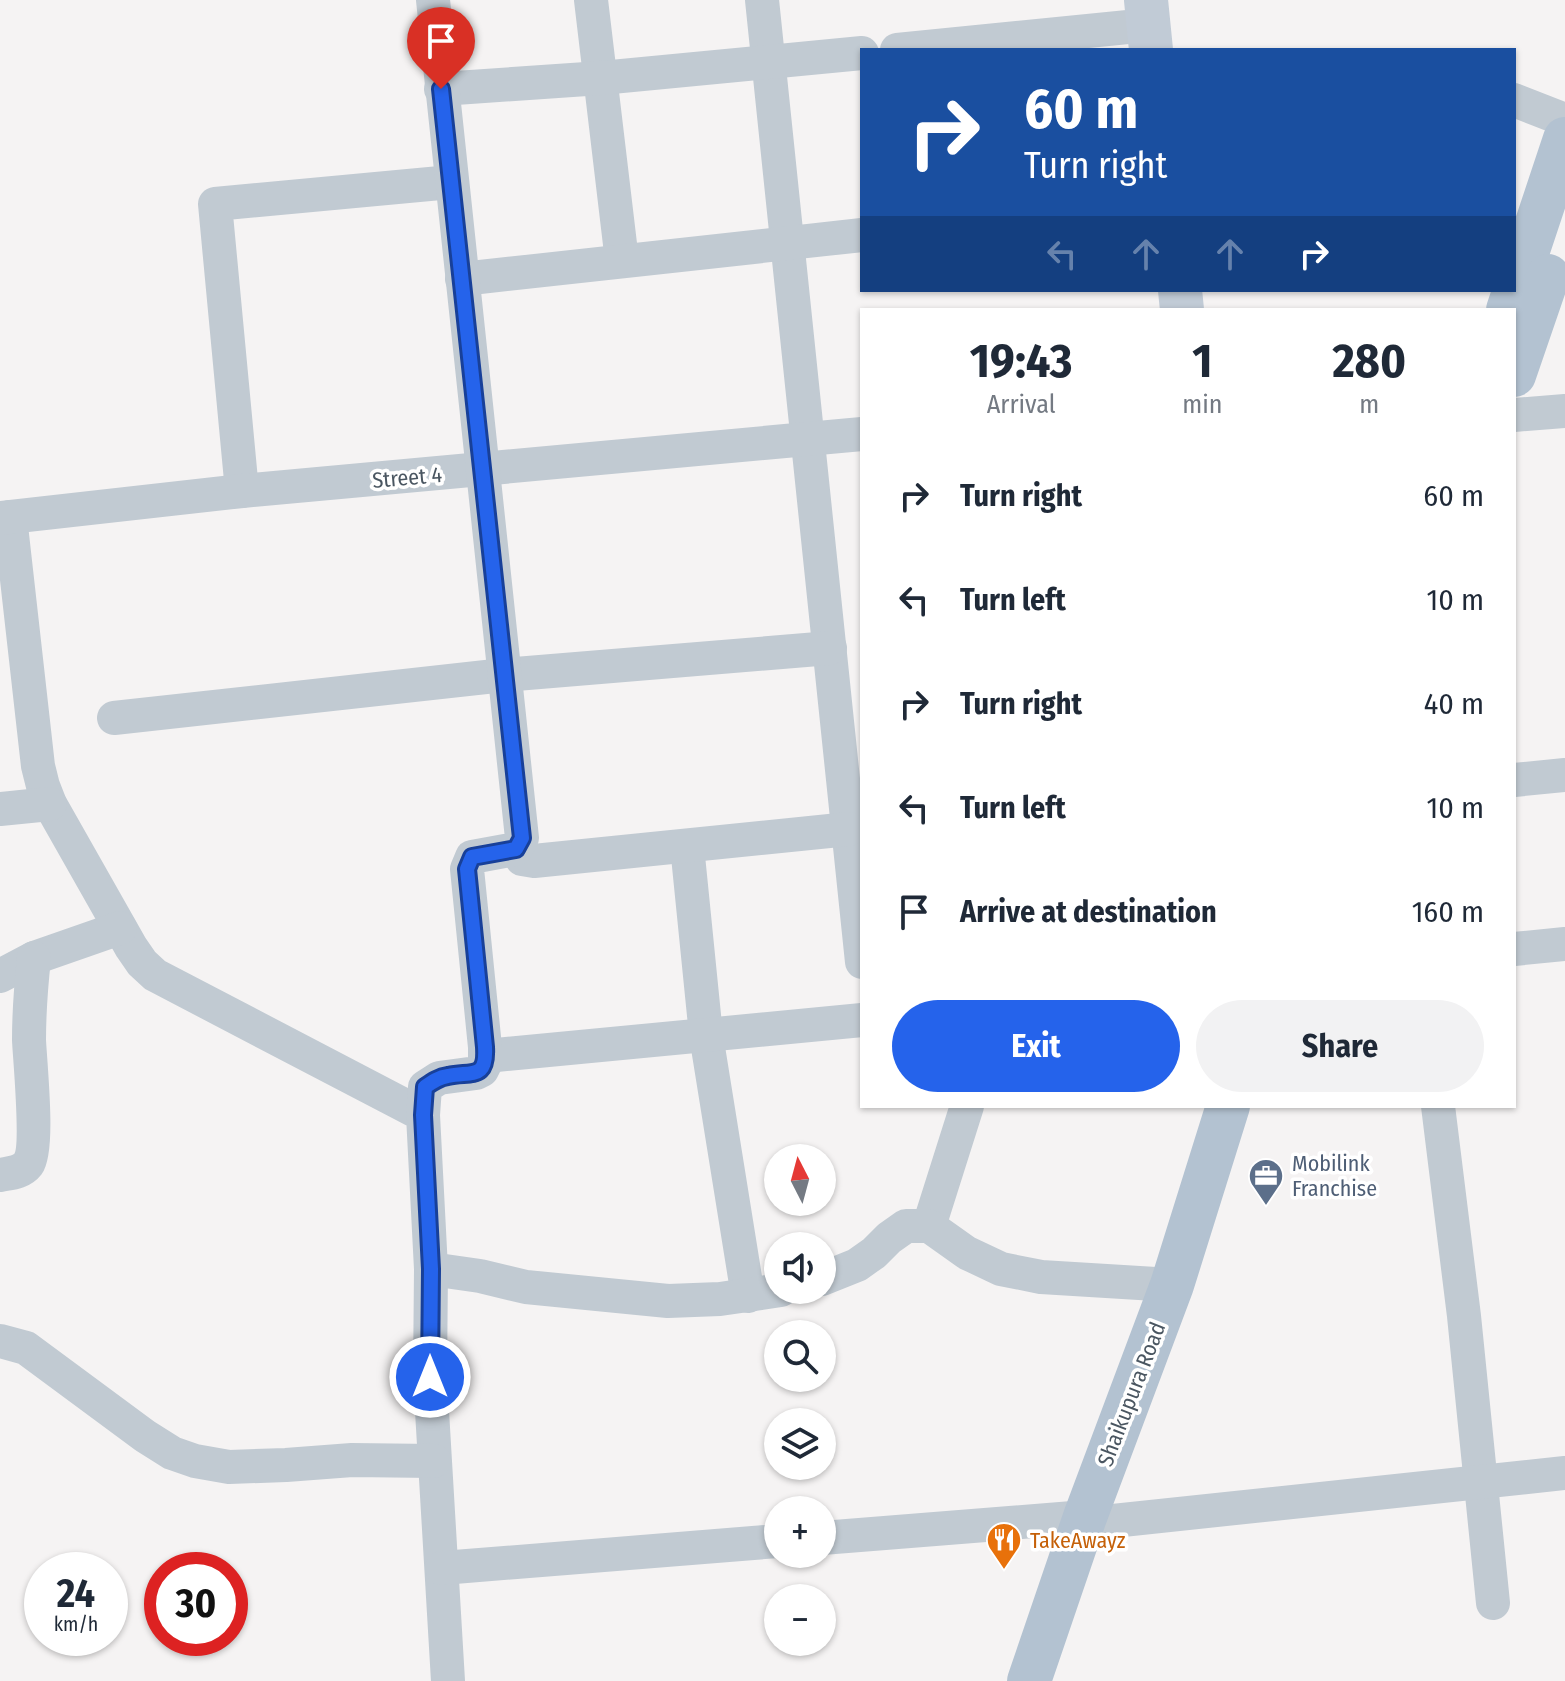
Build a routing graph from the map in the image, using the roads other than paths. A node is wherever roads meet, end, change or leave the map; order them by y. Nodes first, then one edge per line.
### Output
1 (433, 0) edge
2 (591, 0) edge
3 (762, 0) edge
4 (1148, 25) edge
5 (917, 48) edge
6 (860, 53) edge
7 (770, 61) junction
8 (601, 78) junction
9 (441, 89) junction
10 (1516, 101) edge
11 (1565, 120) edge
12 (1565, 139) edge
13 (451, 182) junction
14 (1565, 225) edge
15 (860, 235) edge
16 (786, 243) junction
17 (622, 261) junction
18 (462, 279) junction
19 (1516, 286) edge
20 (1516, 369) edge
21 (1565, 411) edge
22 (1516, 415) edge
23 (860, 434) edge
24 (809, 440) junction
25 (482, 470) junction
26 (242, 491) junction
27 (5, 518) edge
28 (830, 648) junction
29 (504, 675) junction
30 (114, 718) dead end
31 (1565, 775) edge
32 (1516, 780) edge
33 (50, 804) junction
34 (0, 809) edge
35 (849, 829) junction
36 (687, 846) junction
37 (516, 849) junction
38 (120, 928) junction
39 (860, 942) edge
40 (1565, 944) edge
41 (1516, 949) edge
42 (34, 958) junction
43 (0, 976) edge
44 (860, 1020) edge
45 (706, 1035) junction
46 (486, 1056) junction
47 (966, 1108) edge
48 (1227, 1108) edge
49 (1255, 1108) edge
50 (1438, 1108) edge
51 (423, 1115) junction
52 (0, 1175) edge
53 (929, 1226) junction
54 (431, 1269) junction
55 (836, 1273) edge
56 (1172, 1285) junction
57 (764, 1289) edge
58 (764, 1293) edge
59 (0, 1341) edge
60 (434, 1461) junction
61 (1565, 1473) edge
62 (1482, 1482) junction
63 (1099, 1519) junction
64 (836, 1537) edge
65 (764, 1542) edge
66 (442, 1568) junction
67 (1493, 1603) dead end
68 (448, 1681) edge
69 (1029, 1681) edge
70 (1057, 1681) edge

1 - 9 street
2 - 8 street
3 - 7 street
4 - 5 street
6 - 7 street
7 - 8 street
7 - 16 street
8 - 9 street
8 - 17 street
9 - 13 street
10 - 11 street
12 - 19 main road
13 - 18 street
13 - 26 street
14 - 20 main road
15 - 16 street
16 - 17 street
16 - 24 street
17 - 18 street
18 - 25 street
21 - 22 street
23 - 24 street, Street 4
24 - 25 street, Street 4
24 - 28 street
25 - 26 street, Street 4
25 - 29 street
26 - 27 street, Street 4
27 - 33 street
28 - 29 street
28 - 35 street
29 - 30 street
29 - 37 street
31 - 32 street
33 - 34 street
33 - 38 street
35 - 36 street
35 - 39 street
36 - 37 street
36 - 45 street
37 - 46 street
38 - 42 street
38 - 51 street
40 - 41 street
42 - 43 street
42 - 52 street
44 - 45 street
45 - 46 street
45 - 57 street
46 - 51 street
47 - 53 street
48 - 56 main road, Shaikupura Road
49 - 63 main road, Shaikupura Road
50 - 62 street
51 - 54 street
53 - 55 street
53 - 56 street
54 - 58 street
54 - 60 street
56 - 63 main road, Shaikupura Road
59 - 60 street
60 - 66 street
61 - 62 street
62 - 63 street
62 - 67 street
63 - 64 street
63 - 69 main road, Shaikupura Road
63 - 70 main road, Shaikupura Road
65 - 66 street
66 - 68 street

